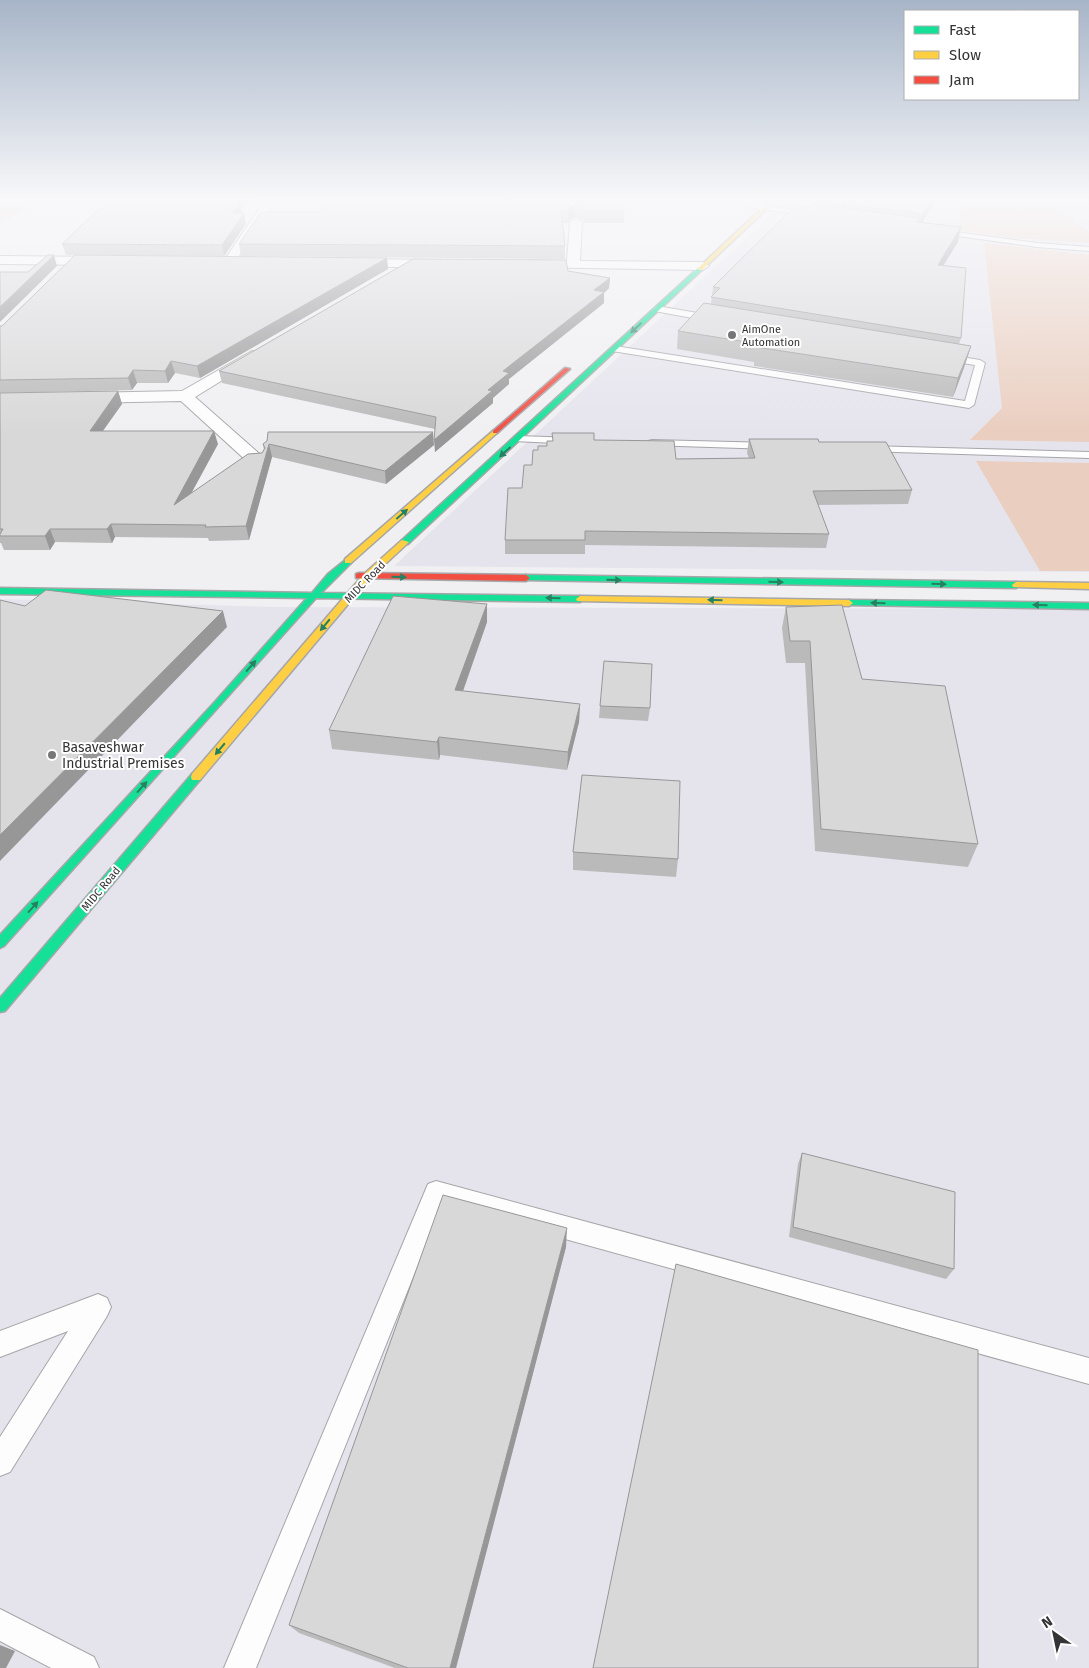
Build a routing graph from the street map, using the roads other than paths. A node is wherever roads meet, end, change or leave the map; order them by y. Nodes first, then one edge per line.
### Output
1 (690, 278) edge
2 (657, 309) junction
3 (721, 320) edge
4 (614, 349) junction
5 (260, 352) edge
6 (932, 355) edge
7 (572, 364) dead end
8 (185, 396) junction
9 (68, 398) edge
10 (518, 440) junction
11 (587, 441) edge
12 (636, 443) edge
13 (784, 447) edge
14 (853, 449) edge
15 (1089, 455) edge
16 (257, 461) edge
17 (312, 576) dead end
18 (331, 576) junction
19 (367, 576) junction
20 (1089, 586) edge
21 (0, 591) edge
22 (312, 595) junction
23 (351, 596) junction
24 (1089, 606) edge
25 (216, 706) junction
26 (250, 713) junction
27 (0, 943) edge
28 (0, 1007) edge
29 (0, 1344) edge
30 (1089, 1371) edge
31 (0, 1462) edge
32 (0, 1624) edge
33 (83, 1668) edge
34 (240, 1668) edge

1 - 2 main road, MIDC Road
2 - 3 lane
2 -> 4 main road, MIDC Road
4 - 6 lane
4 - 10 main road, MIDC Road
5 - 8 street
18 -> 7 main road, MIDC Road
8 - 9 street
8 - 16 street
10 - 11 lane
10 -> 19 main road, MIDC Road
12 - 13 lane
14 - 15 lane
17 - 18 main road
18 - 19 main road
18 - 22 main road, MIDC Road
19 -> 20 main road
19 - 23 main road, MIDC Road
21 - 22 main road
22 - 23 main road
25 -> 22 main road, MIDC Road
24 -> 23 main road
23 -> 26 main road, MIDC Road
25 - 26 main road
27 -> 25 main road, MIDC Road
26 -> 28 main road, MIDC Road
29 - 31 lane
30 - 34 lane
32 - 33 lane

